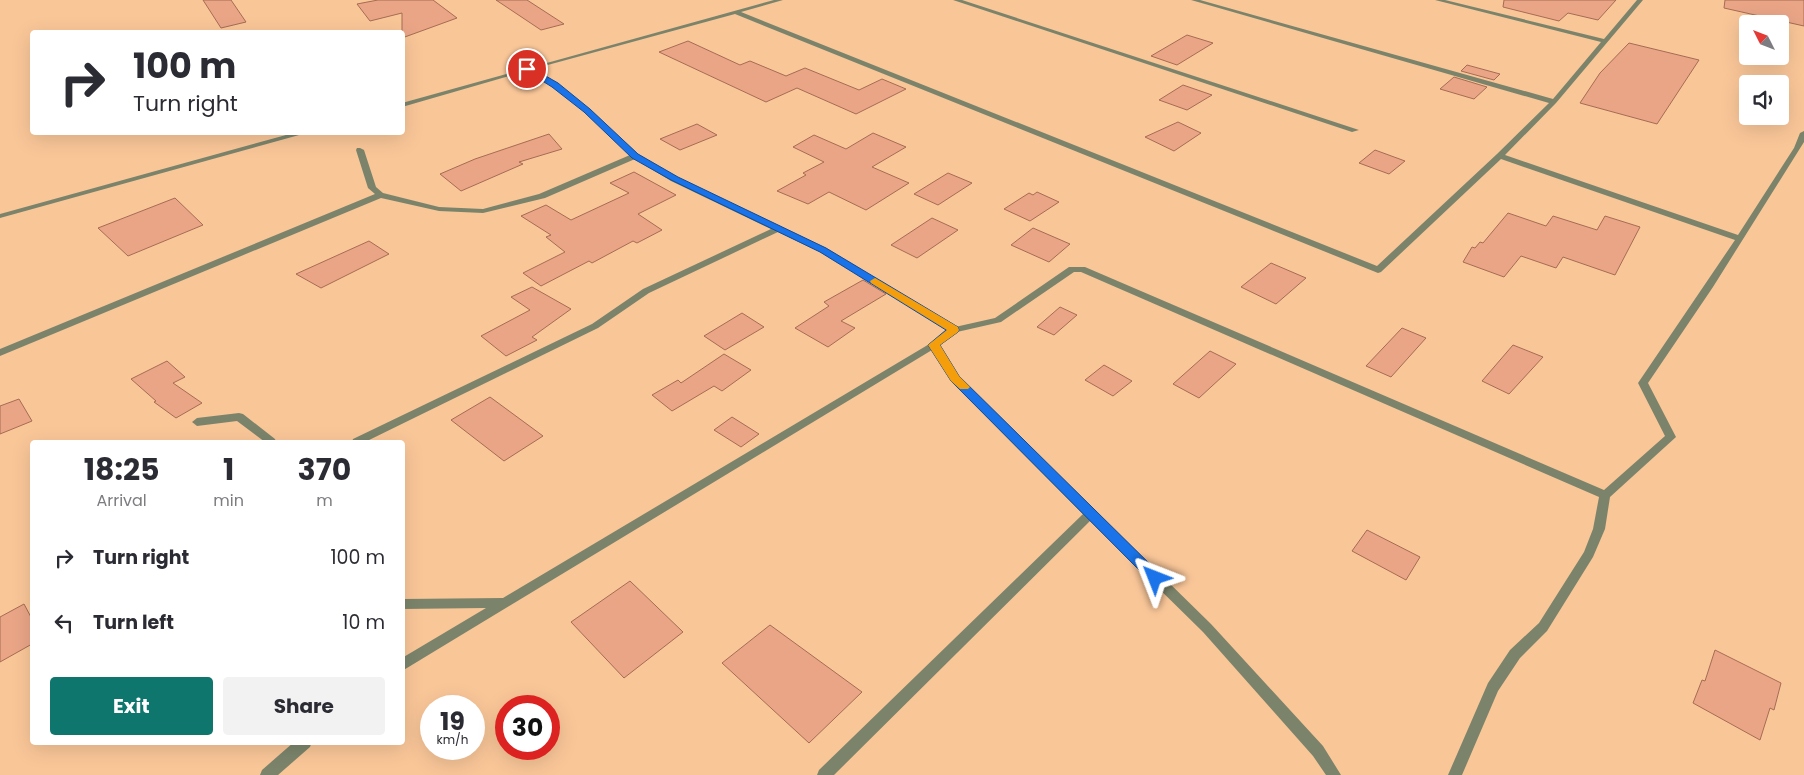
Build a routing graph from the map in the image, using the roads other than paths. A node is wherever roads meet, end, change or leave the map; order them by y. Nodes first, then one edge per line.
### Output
1 (780, 0) edge
2 (956, 0) edge
3 (1194, 0) edge
4 (1438, 0) edge
5 (1640, 0) edge
6 (735, 12) junction
7 (1604, 41) junction
8 (527, 69) junction
9 (1554, 102) junction
10 (405, 104) edge
11 (1355, 130) dead end
12 (1804, 133) edge
13 (296, 135) edge
14 (360, 150) dead end
15 (635, 156) junction
16 (1500, 156) junction
17 (380, 195) junction
18 (0, 216) edge
19 (779, 228) junction
20 (1740, 238) junction
21 (954, 330) junction
22 (934, 345) junction
23 (0, 353) edge
24 (197, 422) dead end
25 (268, 440) edge
26 (362, 440) edge
27 (1605, 495) junction
28 (1090, 514) junction
29 (507, 603) junction
30 (405, 604) edge
31 (405, 663) edge
32 (301, 745) edge
33 (266, 775) edge
34 (824, 775) edge
35 (1334, 775) edge
36 (1455, 775) edge

1 - 6 street
2 - 11 street
3 - 9 street
4 - 7 street
5 - 7 street
6 - 8 street
6 - 16 street
7 - 9 street
8 - 10 street
8 - 15 street
9 - 16 street
12 - 20 street
13 - 18 street
14 - 17 street
15 - 17 street
15 - 19 street
16 - 20 street
17 - 23 street
19 - 21 street
19 - 26 street
20 - 27 street
21 - 22 street
21 - 27 street
22 - 28 street
22 - 29 street
24 - 25 street
27 - 36 street
28 - 34 street
28 - 35 street
29 - 30 street
29 - 31 street
32 - 33 street

